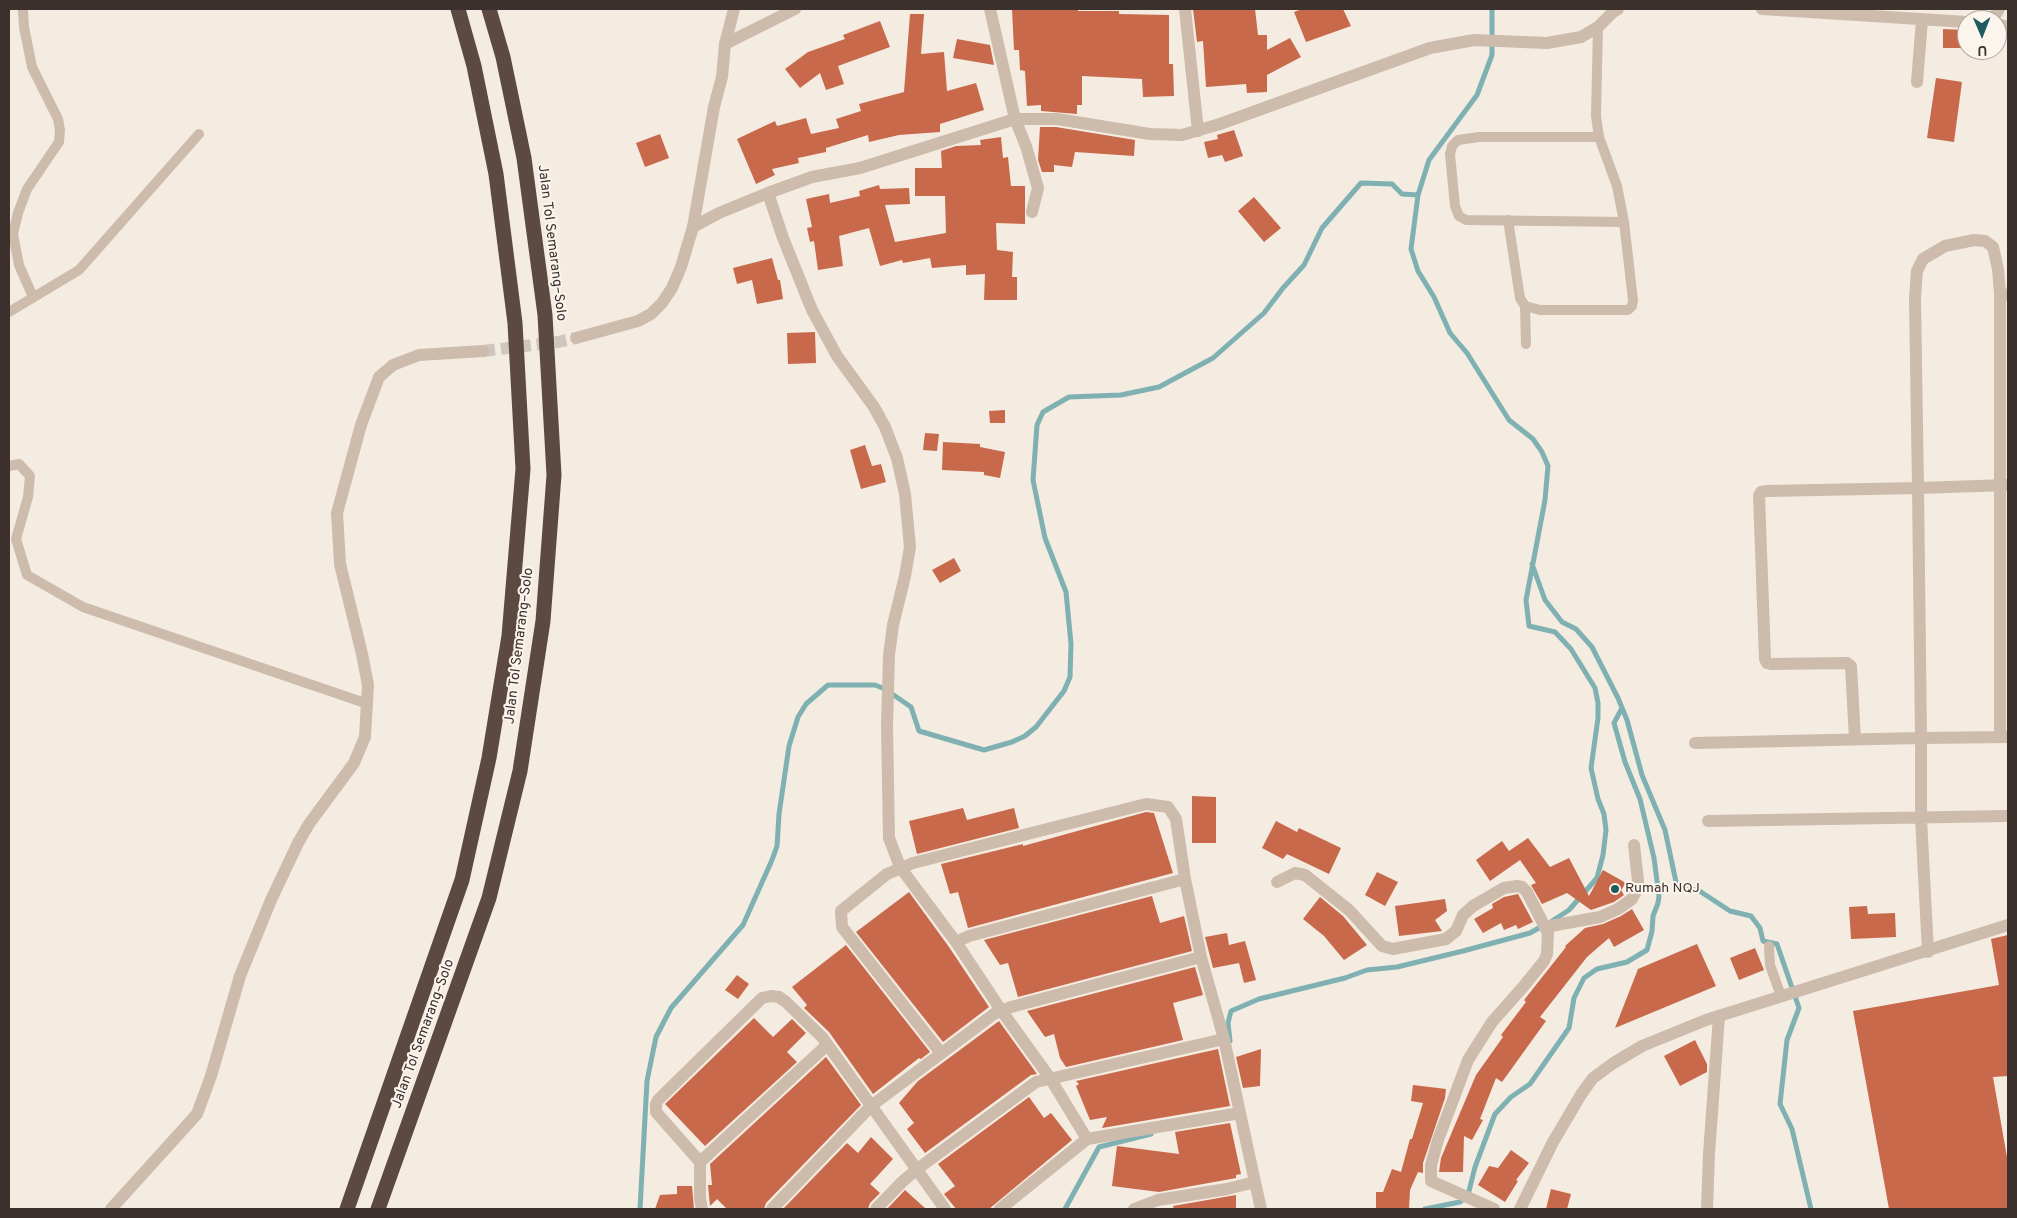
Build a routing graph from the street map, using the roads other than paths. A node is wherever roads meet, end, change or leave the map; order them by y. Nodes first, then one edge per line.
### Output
1 (23, 9) edge
2 (458, 9) edge
3 (489, 9) edge
4 (734, 9) edge
5 (795, 9) edge
6 (990, 9) edge
7 (1186, 9) edge
8 (1618, 9) edge
9 (1762, 9) edge
10 (1855, 12) edge
11 (1922, 20) junction
12 (1957, 22) edge
13 (1598, 27) junction
14 (725, 44) junction
15 (1917, 82) dead end
16 (1016, 119) junction
17 (1198, 131) junction
18 (199, 134) dead end
19 (1599, 137) junction
20 (768, 193) junction
21 (1032, 212) dead end
22 (1508, 220) junction
23 (1624, 222) junction
24 (693, 226) junction
25 (2004, 294) edge
26 (33, 297) junction
27 (1524, 306) junction
28 (9, 312) edge
29 (576, 338) tunnel mouth
30 (1526, 344) dead end
31 (483, 351) tunnel mouth
32 (9, 466) edge
33 (2005, 485) edge
34 (1918, 488) junction
35 (368, 704) junction
36 (2004, 737) edge
37 (1921, 738) junction
38 (1855, 740) junction
39 (1695, 743) dead end
40 (2008, 816) edge
41 (1921, 818) junction
42 (1708, 821) dead end
43 (1634, 845) dead end
44 (900, 867) junction
45 (1185, 879) junction
46 (1277, 882) dead end
47 (1544, 924) junction
48 (2008, 925) edge
49 (956, 942) junction
50 (1769, 946) dead end
51 (1928, 952) junction
52 (1201, 957) junction
53 (1790, 993) junction
54 (1001, 1010) junction
55 (1719, 1016) junction
56 (1224, 1039) junction
57 (827, 1045) junction
58 (941, 1053) junction
59 (1050, 1078) junction
60 (871, 1106) junction
61 (1240, 1113) junction
62 (1087, 1140) junction
63 (700, 1162) junction
64 (916, 1170) junction
65 (1255, 1182) junction
66 (111, 1209) edge
67 (347, 1209) edge
68 (378, 1209) edge
69 (702, 1209) edge
70 (772, 1209) edge
71 (876, 1209) edge
72 (945, 1209) edge
73 (1000, 1209) edge
74 (1134, 1209) edge
75 (1261, 1209) edge
76 (1494, 1209) edge
77 (1520, 1209) edge
78 (1707, 1209) edge

1 - 26 lane
2 - 67 highway, Jalan Tol Semarang–Solo
3 - 68 highway, Jalan Tol Semarang–Solo
4 - 14 street
5 - 14 street
6 - 16 street
7 - 17 street
8 - 13 street
9 - 10 street
10 - 11 street
11 - 12 street
11 - 15 street
13 - 17 street
13 - 19 lane
14 - 24 street
16 - 17 street
16 - 20 street
16 - 21 street
18 - 26 lane
19 - 22 lane
19 - 23 lane
20 - 24 street
20 - 44 street
22 - 23 lane
22 - 27 lane
23 - 27 lane
24 - 29 street
25 - 33 street
25 - 34 street
26 - 28 lane
27 - 30 lane
31 - 35 street
32 - 35 lane
33 - 34 street
33 - 36 street
34 - 37 street
34 - 38 street
35 - 66 street
36 - 37 street
37 - 38 street
37 - 41 street
38 - 39 street
40 - 41 street
41 - 42 street
41 - 51 street
43 - 47 street
44 - 45 street
44 - 49 street
44 - 58 street
45 - 49 street
45 - 52 street
46 - 47 street
47 - 76 street
48 - 51 street
49 - 54 street
50 - 53 lane
51 - 53 street
52 - 54 street
52 - 56 street
53 - 55 street
54 - 58 street
54 - 59 street
55 - 77 street
55 - 78 street
56 - 59 street
56 - 61 street
57 - 60 street
57 - 63 street
57 - 63 street
58 - 60 street
59 - 62 street
59 - 64 street
60 - 64 street
60 - 70 street
61 - 62 street
61 - 65 street
62 - 73 street
63 - 69 street
64 - 71 street
64 - 72 street
65 - 74 street
65 - 75 street

